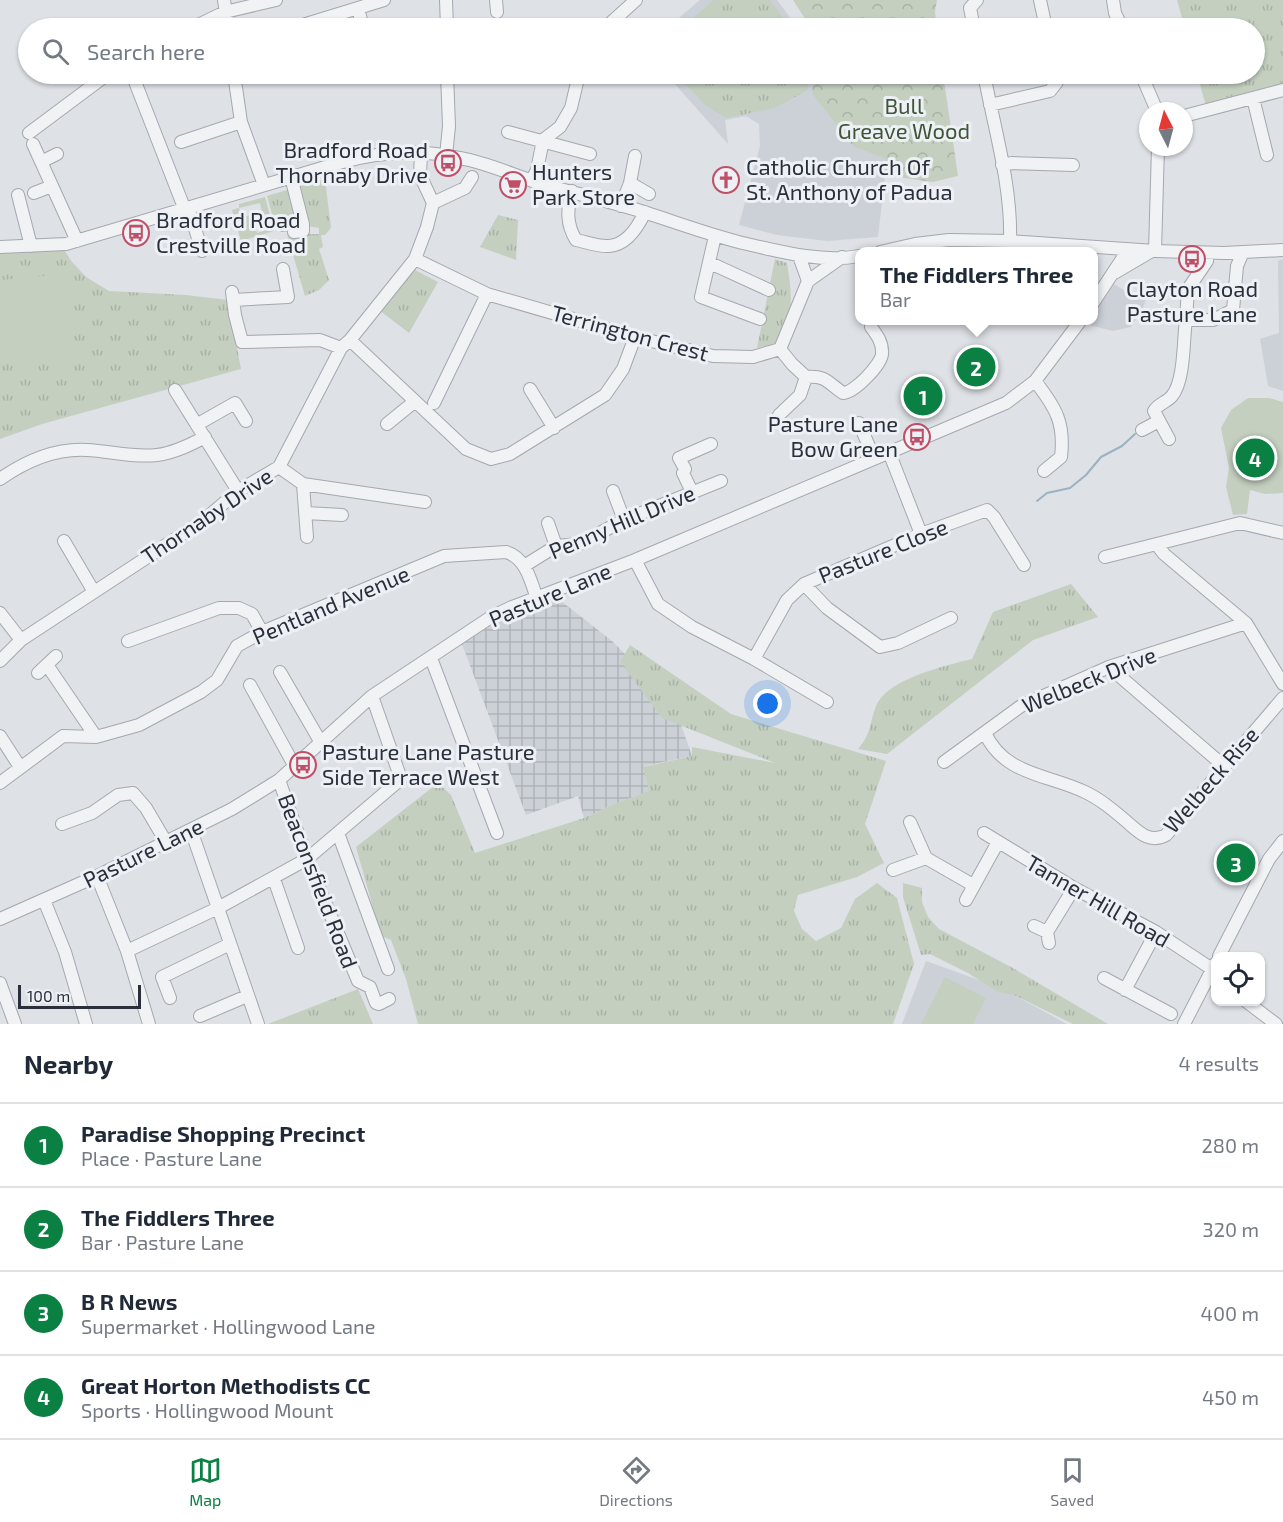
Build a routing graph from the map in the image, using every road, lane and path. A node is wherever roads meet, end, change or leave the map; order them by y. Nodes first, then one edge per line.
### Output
1 (276, 0) edge
2 (384, 0) edge
3 (446, 0) edge
4 (636, 0) edge
5 (976, 0) edge
6 (1040, 0) edge
7 (1113, 0) edge
8 (224, 6) edge
9 (358, 8) junction
10 (207, 18) edge
11 (326, 18) edge
12 (360, 18) edge
13 (447, 18) edge
14 (615, 18) edge
15 (972, 18) edge
16 (1044, 18) edge
17 (1117, 18) edge
18 (96, 84) edge
19 (136, 84) edge
20 (236, 84) edge
21 (447, 84) edge
22 (577, 84) edge
23 (986, 84) edge
24 (1055, 84) edge
25 (1145, 84) edge
26 (1283, 90) edge
27 (1253, 98) junction
28 (1153, 102) edge
29 (990, 105) junction
30 (1193, 114) edge
31 (242, 122) junction
32 (508, 132) dead end
33 (543, 140) junction
34 (181, 142) dead end
35 (57, 154) dead end
36 (421, 154) junction
37 (590, 154) dead end
38 (446, 156) junction
39 (635, 156) dead end
40 (1158, 156) edge
41 (1267, 156) dead end
42 (41, 162) junction
43 (1002, 165) junction
44 (1073, 165) dead end
45 (291, 177) junction
46 (472, 177) dead end
47 (532, 180) junction
48 (630, 183) junction
49 (264, 185) junction
50 (52, 186) junction
51 (572, 191) junction
52 (34, 193) dead end
53 (649, 194) dead end
54 (18, 195) dead end
55 (433, 203) junction
56 (621, 206) junction
57 (185, 210) junction
58 (645, 213) junction
59 (303, 231) dead end
60 (716, 236) junction
61 (77, 241) junction
62 (1010, 241) junction
63 (31, 246) junction
64 (0, 247) edge
65 (902, 247) edge
66 (1089, 247) edge
67 (1098, 248) edge
68 (1128, 250) junction
69 (1283, 250) edge
70 (202, 251) dead end
71 (1153, 251) junction
72 (1243, 252) junction
73 (1207, 253) junction
74 (799, 255) junction
75 (855, 256) edge
76 (842, 257) junction
77 (415, 259) junction
78 (710, 263) junction
79 (284, 269) dead end
80 (1112, 274) junction
81 (808, 281) junction
82 (769, 290) dead end
83 (487, 294) junction
84 (1098, 295) edge
85 (760, 319) dead end
86 (1186, 320) junction
87 (1078, 325) edge
88 (871, 327) dead end
89 (635, 337) junction
90 (346, 344) junction
91 (780, 349) junction
92 (806, 377) junction
93 (1035, 381) junction
94 (530, 389) dead end
95 (175, 390) dead end
96 (414, 402) junction
97 (434, 403) dead end
98 (779, 415) dead end
99 (246, 421) dead end
100 (1159, 421) junction
101 (859, 423) dead end
102 (198, 424) junction
103 (387, 424) dead end
104 (554, 428) junction
105 (1142, 430) dead end
106 (205, 437) junction
107 (1169, 439) dead end
108 (711, 444) dead end
109 (889, 452) junction
110 (874, 458) junction
111 (279, 467) junction
112 (1044, 471) dead end
113 (0, 479) edge
114 (722, 481) dead end
115 (303, 484) junction
116 (238, 491) junction
117 (614, 491) dead end
118 (692, 492) junction
119 (425, 502) dead end
120 (306, 513) junction
121 (342, 515) dead end
122 (624, 520) junction
123 (548, 523) dead end
124 (1283, 533) edge
125 (921, 534) junction
126 (306, 537) dead end
127 (64, 541) dead end
128 (1157, 545) junction
129 (556, 546) junction
130 (1105, 557) dead end
131 (635, 560) junction
132 (1024, 565) dead end
133 (524, 566) junction
134 (804, 584) junction
135 (94, 592) junction
136 (537, 599) junction
137 (0, 612) edge
138 (951, 618) dead end
139 (1246, 623) junction
140 (262, 632) junction
141 (142, 636) junction
142 (21, 640) junction
143 (128, 641) dead end
144 (147, 650) dead end
145 (431, 657) junction
146 (754, 660) junction
147 (0, 661) edge
148 (47, 664) dead end
149 (1109, 667) junction
150 (280, 672) dead end
151 (1283, 684) edge
152 (250, 685) dead end
153 (372, 696) junction
154 (1283, 698) edge
155 (827, 702) dead end
156 (985, 733) junction
157 (0, 736) edge
158 (96, 737) junction
159 (320, 741) junction
160 (944, 762) dead end
161 (294, 765) junction
162 (1224, 766) junction
163 (20, 767) junction
164 (279, 780) junction
165 (0, 783) edge
166 (910, 822) dead end
167 (62, 824) dead end
168 (191, 830) junction
169 (338, 833) junction
170 (496, 833) dead end
171 (984, 833) dead end
172 (1283, 841) edge
173 (166, 842) junction
174 (998, 842) junction
175 (926, 858) junction
176 (307, 859) junction
177 (893, 870) dead end
178 (97, 876) junction
179 (274, 879) junction
180 (974, 885) junction
181 (1074, 888) junction
182 (44, 900) junction
183 (966, 900) dead end
184 (218, 908) junction
185 (0, 919) edge
186 (1034, 926) dead end
187 (1156, 932) junction
188 (230, 944) junction
189 (298, 948) dead end
190 (127, 951) junction
191 (1222, 952) edge
192 (388, 969) dead end
193 (1211, 970) edge
194 (1211, 975) edge
195 (1104, 978) dead end
196 (0, 983) edge
197 (1125, 990) junction
198 (247, 996) junction
199 (170, 998) dead end
200 (389, 999) dead end
201 (1252, 1006) edge
202 (1171, 1014) dead end
203 (200, 1016) dead end
204 (12, 1023) edge
205 (86, 1024) edge
206 (149, 1024) edge
207 (258, 1024) edge
208 (1184, 1024) edge
209 (1276, 1024) edge

1 - 8 street
2 - 9 street
3 - 13 street
4 - 14 street
5 - 15 street
6 - 16 street
7 - 17 street
8 - 10 street
9 - 11 street
9 - 12 street
18 - 42 street
19 - 57 street
20 - 31 street
21 - 38 street
22 - 33 street
23 - 29 street
24 - 29 street
25 - 28 street
26 - 27 street
27 - 30 street
27 - 41 street
29 - 43 street
31 - 34 street
31 - 49 street
32 - 33 street
33 - 37 street
33 - 47 street
35 - 42 street
36 - 38 street
36 - 45 street
36 - 55 street
38 - 47 street
39 - 48 street
40 - 71 street
42 - 50 street
43 - 44 street
43 - 62 street
45 - 49 street
45 - 59 street
46 - 55 street
47 - 51 street
48 - 53 street
48 - 56 street
49 - 57 street
50 - 52 street
50 - 61 street
51 - 56 street
51 - 58 street
54 - 63 street
55 - 77 street, Thornaby Drive
56 - 58 street
57 - 61 street
57 - 70 street
58 - 60 street
60 - 74 street
60 - 78 street
61 - 63 street
62 - 65 street
62 - 66 street
63 - 64 street
67 - 68 street
68 - 71 street
68 - 80 street
69 - 72 street
71 - 73 street
71 - 80 street
72 - 73 street
72 - 86 street
73 - 86 street
74 - 76 street
74 - 81 street
75 - 76 street
76 - 81 street
77 - 83 street, Terrington Crest
77 - 90 street, Thornaby Drive
78 - 82 street
78 - 85 street
79 - 90 street
80 - 84 street
81 - 91 street
83 - 89 street, Terrington Crest
83 - 97 street
86 - 100 street
87 - 93 street, Pasture Lane
88 - 92 street
89 - 91 street, Terrington Crest
89 - 104 street
90 - 96 street
90 - 111 street, Thornaby Drive
91 - 92 street
92 - 98 street
93 - 109 street, Pasture Lane
93 - 112 street
94 - 104 street
95 - 102 street
96 - 103 street
96 - 104 street
99 - 102 street
100 - 105 street
100 - 107 street
101 - 110 street
102 - 106 street
106 - 113 street
106 - 116 street
108 - 118 street
109 - 110 street, Pasture Lane
109 - 125 street
110 - 131 street, Pasture Lane
111 - 115 street
111 - 116 street, Thornaby Drive
114 - 118 street, Penny Hill Drive
115 - 119 street
115 - 120 street
116 - 135 street, Thornaby Drive
117 - 122 street
118 - 122 street, Penny Hill Drive
120 - 121 street
120 - 126 street
122 - 129 street, Penny Hill Drive
123 - 129 street
124 - 128 street
125 - 132 street, Pasture Close
125 - 134 street, Pasture Close
127 - 135 street
128 - 130 street
128 - 139 street
129 - 133 street, Penny Hill Drive
131 - 136 street, Pasture Lane
131 - 146 street
133 - 136 street
133 - 140 street, Pentland Avenue
134 - 138 street
134 - 146 street, Pasture Close
135 - 142 street, Thornaby Drive
136 - 145 street, Pasture Lane
137 - 142 street
139 - 149 street, Welbeck Drive
139 - 151 street
140 - 141 street
140 - 158 street, Pentland Avenue
141 - 143 street
141 - 144 street
142 - 147 street, Thornaby Drive
145 - 153 street, Pasture Lane
145 - 170 street
146 - 155 street
148 - 158 street
149 - 156 street, Welbeck Drive
149 - 162 street
150 - 159 street
152 - 161 street
153 - 159 street, Pasture Lane
153 - 169 street
154 - 162 street, Welbeck Rise
156 - 160 street, Welbeck Drive
156 - 162 street, Welbeck Rise
157 - 163 street
158 - 163 street, Pentland Avenue
159 - 161 street, Pasture Lane
161 - 164 street, Pasture Lane
163 - 165 street, Pentland Avenue
164 - 168 street, Pasture Lane
164 - 176 street, Beaconsfield Road
166 - 175 street
167 - 173 street
168 - 173 street, Pasture Lane
168 - 184 street
169 - 176 street
169 - 192 street
171 - 174 street, Tanner Hill Road
172 - 191 street
173 - 178 street, Pasture Lane
174 - 180 street
174 - 181 street, Tanner Hill Road
175 - 177 street
175 - 180 street
176 - 179 street
176 - 200 street, Beaconsfield Road
178 - 182 street, Pasture Lane
178 - 190 street
179 - 184 street
179 - 189 street
180 - 183 street
181 - 186 street
181 - 187 street, Tanner Hill Road
182 - 185 street, Pasture Lane
182 - 205 street
184 - 188 street
184 - 190 street
187 - 193 street, Tanner Hill Road
187 - 197 street
188 - 198 street
188 - 199 street
190 - 206 street
194 - 208 street
195 - 197 street
196 - 204 street
197 - 202 street
198 - 203 street
198 - 207 street
201 - 209 street

